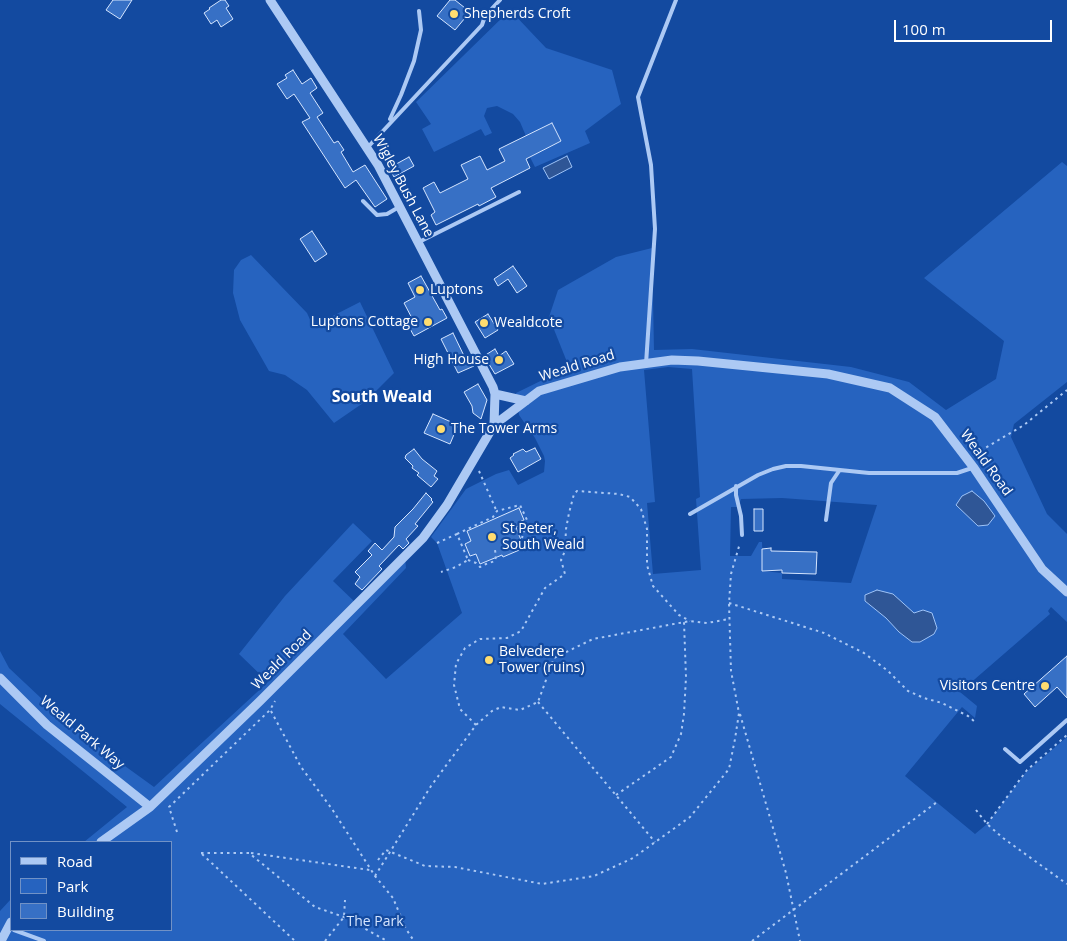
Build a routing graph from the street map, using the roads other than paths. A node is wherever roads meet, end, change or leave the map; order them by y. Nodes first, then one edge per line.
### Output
1 (270, 0) edge
2 (500, 0) edge
3 (676, 0) edge
4 (419, 11) dead end
5 (388, 124) junction
6 (368, 147) junction
7 (518, 192) dead end
8 (363, 201) dead end
9 (399, 207) junction
10 (417, 243) junction
11 (646, 364) junction
12 (495, 394) junction
13 (526, 401) junction
14 (494, 426) junction
15 (974, 468) junction
16 (839, 470) junction
17 (736, 486) junction
18 (690, 514) dead end
19 (826, 520) dead end
20 (742, 536) road end
21 (1067, 592) edge
22 (0, 678) edge
23 (1067, 720) edge
24 (1005, 749) dead end
25 (150, 807) junction
26 (102, 841) edge
27 (10, 929) edge
28 (20, 931) edge
29 (2, 941) edge
30 (44, 941) edge

1 - 6 street, Wigley Bush Lane
2 - 5 lane
3 - 11 lane
4 - 5 lane
5 - 6 lane
6 - 9 street, Wigley Bush Lane
7 - 10 lane
8 - 9 lane
9 - 10 street, Wigley Bush Lane
10 - 12 street, Wigley Bush Lane
11 - 13 street, Weald Road
11 - 15 street, Weald Road
12 - 13 street
12 - 14 street, Wigley Bush Lane
13 - 14 street, Weald Road
14 - 25 street, Weald Road
15 - 16 lane
15 - 21 street, Weald Road
16 - 17 lane
16 - 19 lane
17 - 18 lane
17 - 20 lane
22 - 25 street, Weald Park Way
23 - 24 lane
25 - 26 street, Weald Road
27 - 29 street
28 - 30 lane

